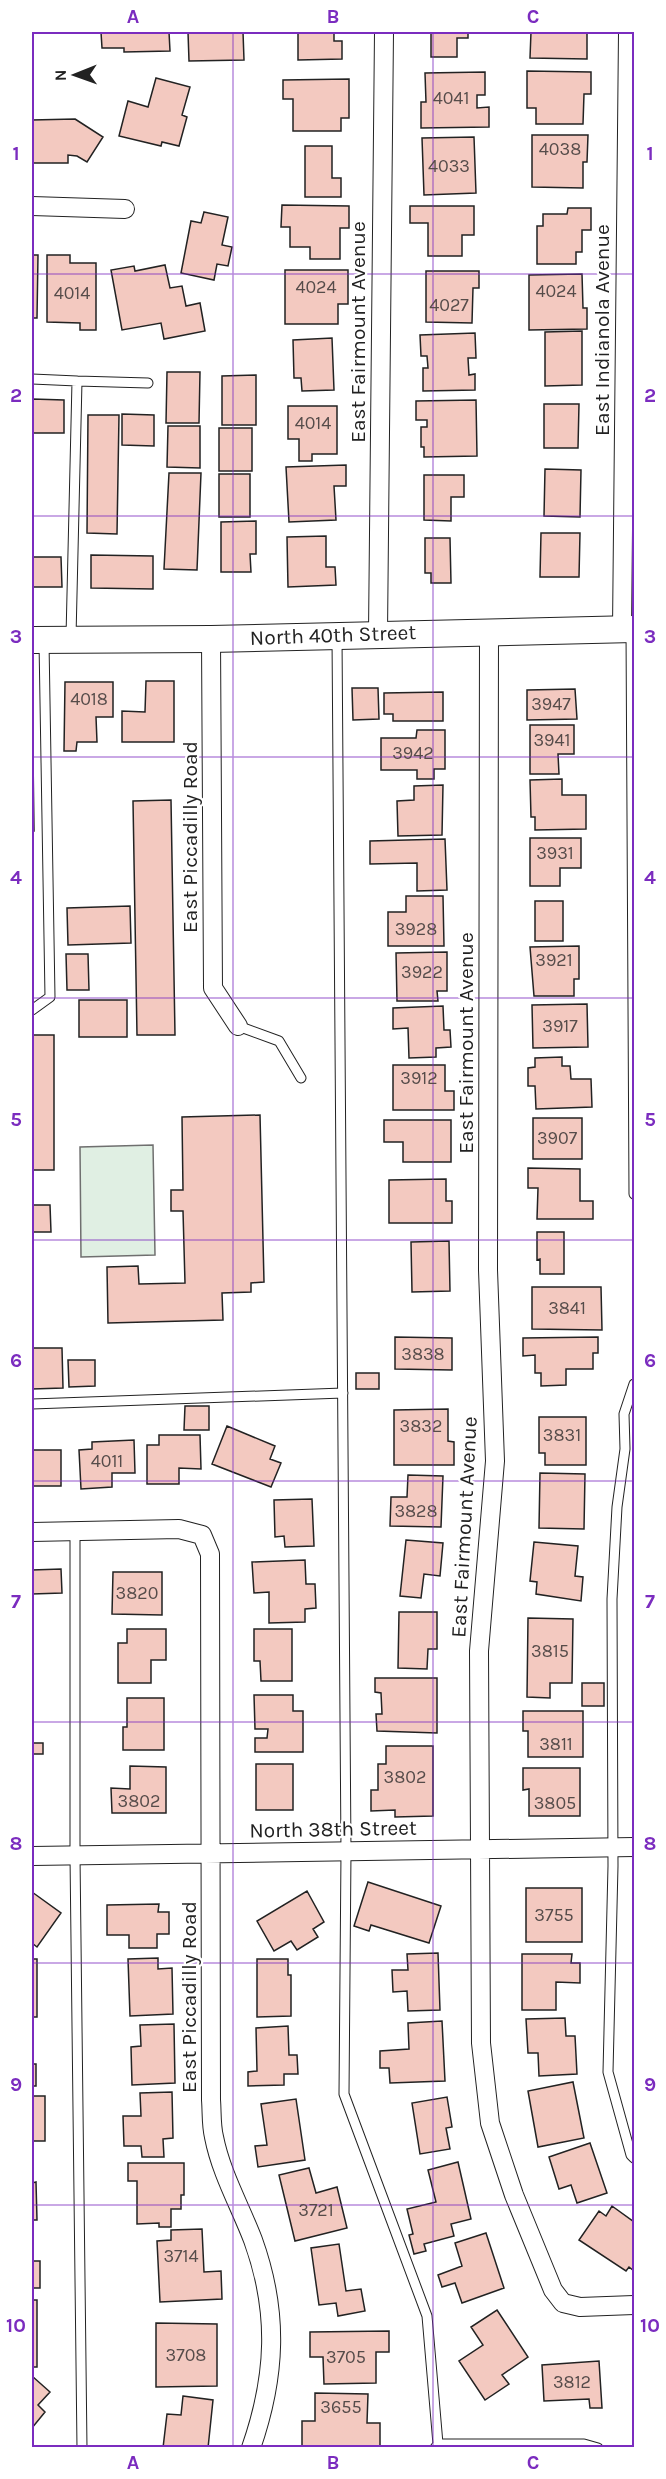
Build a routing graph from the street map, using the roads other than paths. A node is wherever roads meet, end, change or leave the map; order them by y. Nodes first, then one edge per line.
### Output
1 (384, 32) edge
2 (627, 32) edge
3 (32, 206) edge
4 (125, 209) dead end
5 (32, 379) edge
6 (77, 381) junction
7 (148, 383) dead end
8 (629, 629) edge
9 (489, 631) junction
10 (378, 633) junction
11 (337, 635) junction
12 (211, 639) junction
13 (38, 640) edge
14 (70, 640) junction
15 (32, 1010) edge
16 (238, 1026) joint
17 (301, 1078) dead end
18 (634, 1194) edge
19 (634, 1389) edge
20 (344, 1393) junction
21 (32, 1404) edge
22 (75, 1531) junction
23 (32, 1532) edge
24 (613, 1847) junction
25 (634, 1847) edge
26 (478, 1850) junction
27 (346, 1852) junction
28 (211, 1853) junction
29 (32, 1856) edge
30 (75, 1856) junction
31 (634, 2158) edge
32 (634, 2305) edge
33 (436, 2446) edge
34 (82, 2448) edge
35 (251, 2448) edge
36 (598, 2448) edge

1 - 10 street, East Fairmount Avenue
2 - 8 street, East Indianola Avenue
3 - 4 street
5 - 6 lane
6 - 7 lane
6 - 14 lane
8 - 9 main road, North 40th Street
8 - 18 lane
9 - 10 main road, North 40th Street
9 - 26 street, East Fairmount Avenue
10 - 11 main road, North 40th Street
11 - 12 main road, North 40th Street
11 - 20 lane
12 - 14 main road, North 40th Street
12 - 16 street, East Piccadilly Road
13 - 14 main road, North 40th Street
13 - 15 lane
16 - 17 lane
19 - 24 lane
20 - 21 lane
20 - 27 lane
22 - 23 street
22 - 28 street, East Piccadilly Road
22 - 30 lane
24 - 25 street, North 38th Street
24 - 26 street, North 38th Street
24 - 31 lane
26 - 27 street, North 38th Street
26 - 32 street, East Fairmount Avenue
27 - 28 street, North 38th Street
27 - 33 lane
28 - 30 street, North 38th Street
28 - 35 street, East Piccadilly Road
29 - 30 street, North 38th Street
30 - 34 lane
33 - 36 lane

